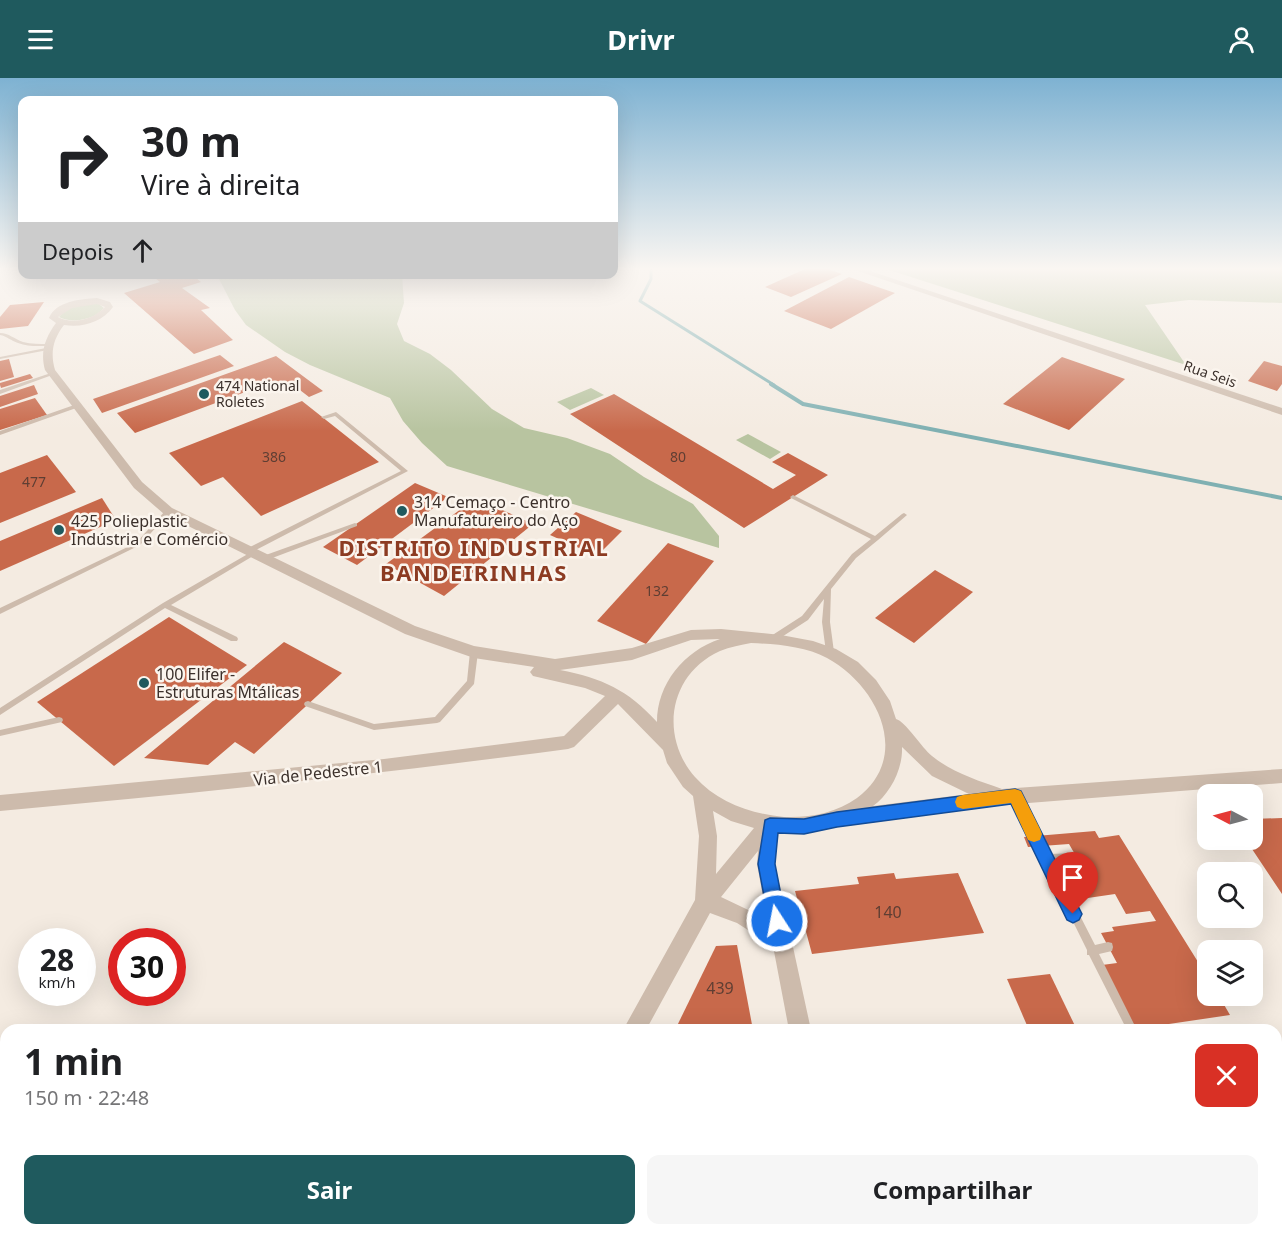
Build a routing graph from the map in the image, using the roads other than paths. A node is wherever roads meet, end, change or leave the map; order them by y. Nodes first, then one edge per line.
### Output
1 (60, 323) edge
2 (1017, 323) edge
3 (0, 334) edge
4 (48, 347) junction
5 (0, 358) edge
6 (53, 374) junction
7 (0, 392) edge
8 (77, 406) junction
9 (1282, 412) edge
10 (324, 417) dead end
11 (0, 433) edge
12 (793, 497) dead end
13 (168, 511) junction
14 (904, 515) dead end
15 (355, 525) dead end
16 (876, 539) junction
17 (257, 554) junction
18 (828, 587) junction
19 (165, 605) junction
20 (0, 611) edge
21 (752, 638) junction
22 (774, 638) junction
23 (234, 639) dead end
24 (474, 652) junction
25 (830, 652) junction
26 (511, 659) junction
27 (617, 695) junction
28 (308, 704) dead end
29 (0, 712) edge
30 (889, 712) junction
31 (59, 720) dead end
32 (0, 733) edge
33 (667, 745) junction
34 (1282, 776) edge
35 (701, 794) junction
36 (1009, 796) junction
37 (0, 803) edge
38 (837, 820) junction
39 (769, 825) junction
40 (1077, 857) dead end
41 (1046, 859) junction
42 (705, 902) junction
43 (780, 939) junction
44 (1108, 947) dead end
45 (1091, 951) junction
46 (637, 1024) edge
47 (799, 1024) edge
48 (1129, 1024) edge

1 - 4 street
2 - 9 street, Rua Seis
3 - 4 lane
4 - 5 lane
4 - 6 street
6 - 7 lane
6 - 8 street
8 - 11 lane
8 - 13 street
10 - 17 lane
12 - 16 lane
13 - 17 street
13 - 20 lane
14 - 16 lane
15 - 17 lane
16 - 18 lane
17 - 19 lane
17 - 24 street
18 - 22 lane
18 - 25 lane
19 - 23 lane
19 - 29 lane
21 - 22 street
21 - 26 street
21 - 33 street
22 - 25 street
24 - 26 street
24 - 28 lane
25 - 30 street
26 - 27 street
27 - 33 street
27 - 37 street, Via de Pedestre 1
30 - 36 street
30 - 38 street
31 - 32 lane
33 - 35 street
34 - 36 street
35 - 39 street
35 - 42 street
36 - 38 street
36 - 41 lane
38 - 39 street
39 - 42 street
39 - 43 street
40 - 41 lane
41 - 45 lane
42 - 43 street
42 - 46 street
43 - 47 street
44 - 45 lane
45 - 48 lane

